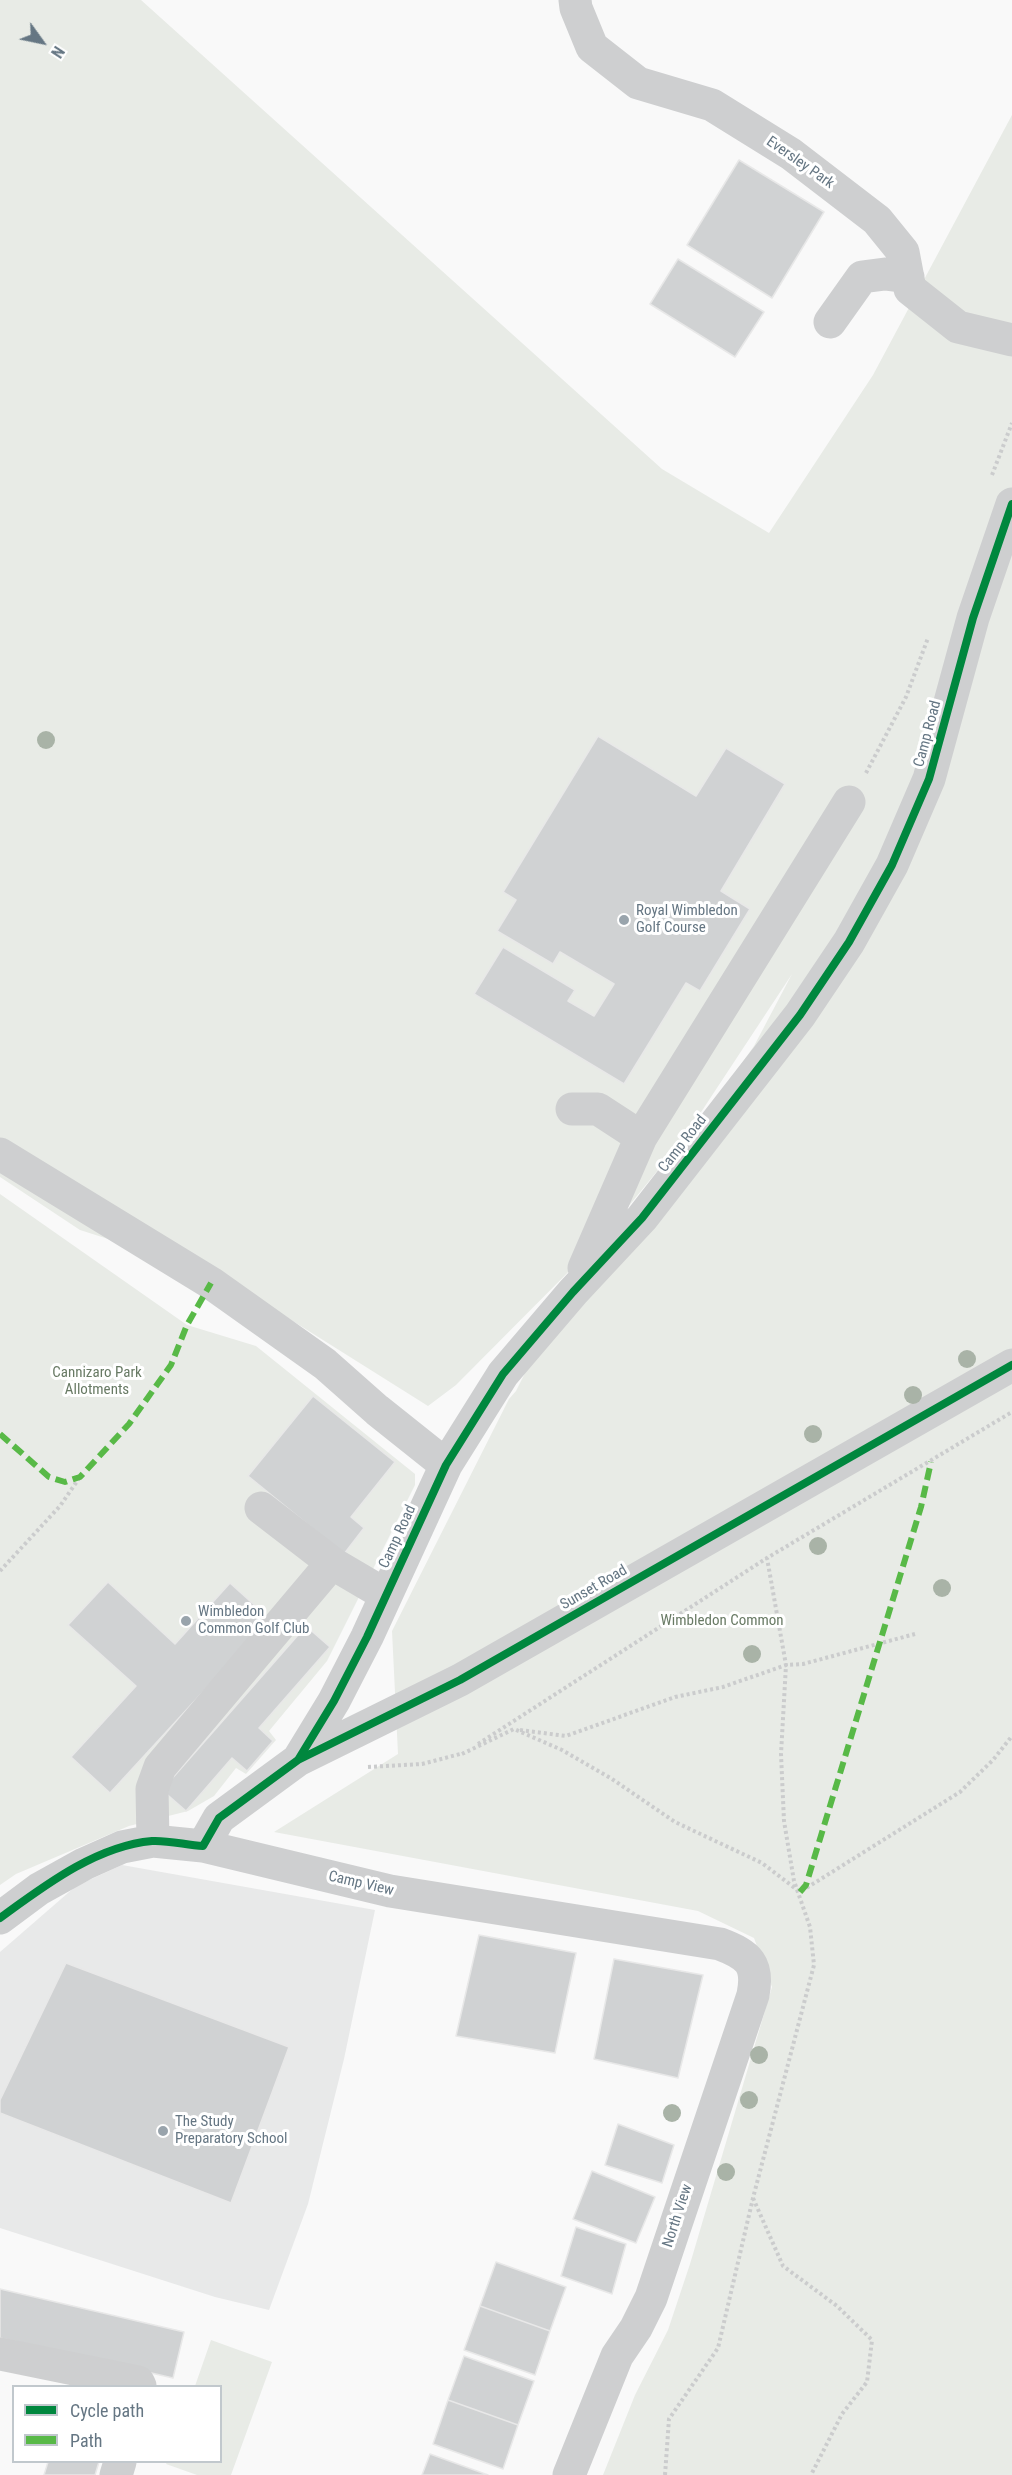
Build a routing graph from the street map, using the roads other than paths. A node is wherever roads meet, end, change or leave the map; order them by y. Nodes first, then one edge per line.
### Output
1 (575, 0) edge
2 (908, 277) junction
3 (830, 322) dead end
4 (1012, 340) edge
5 (1012, 504) edge
6 (849, 802) dead end
7 (572, 1109) dead end
8 (641, 1137) junction
9 (0, 1154) edge
10 (573, 1292) junction
11 (1012, 1365) edge
12 (446, 1466) junction
13 (261, 1508) dead end
14 (332, 1563) junction
15 (386, 1595) junction
16 (298, 1760) junction
17 (153, 1841) junction
18 (203, 1846) junction
19 (0, 1918) edge
20 (741, 1952) joint
21 (0, 2355) edge
22 (140, 2385) edge
23 (569, 2475) edge

1 - 2 street, Eversley Park
2 - 3 street
2 - 4 street, Eversley Park
5 - 10 street, Camp Road
6 - 8 street
7 - 8 street
8 - 10 street
9 - 12 street
10 - 12 street, Camp Road
11 - 16 street, Sunset Road
12 - 15 street, Camp Road
13 - 14 street
14 - 15 street
14 - 17 street
15 - 16 street, Camp Road
16 - 18 street, Sunset Road
17 - 18 street, Camp View
17 - 19 street, Camp View
18 - 20 street, Camp View
20 - 23 street, North View
21 - 22 street

